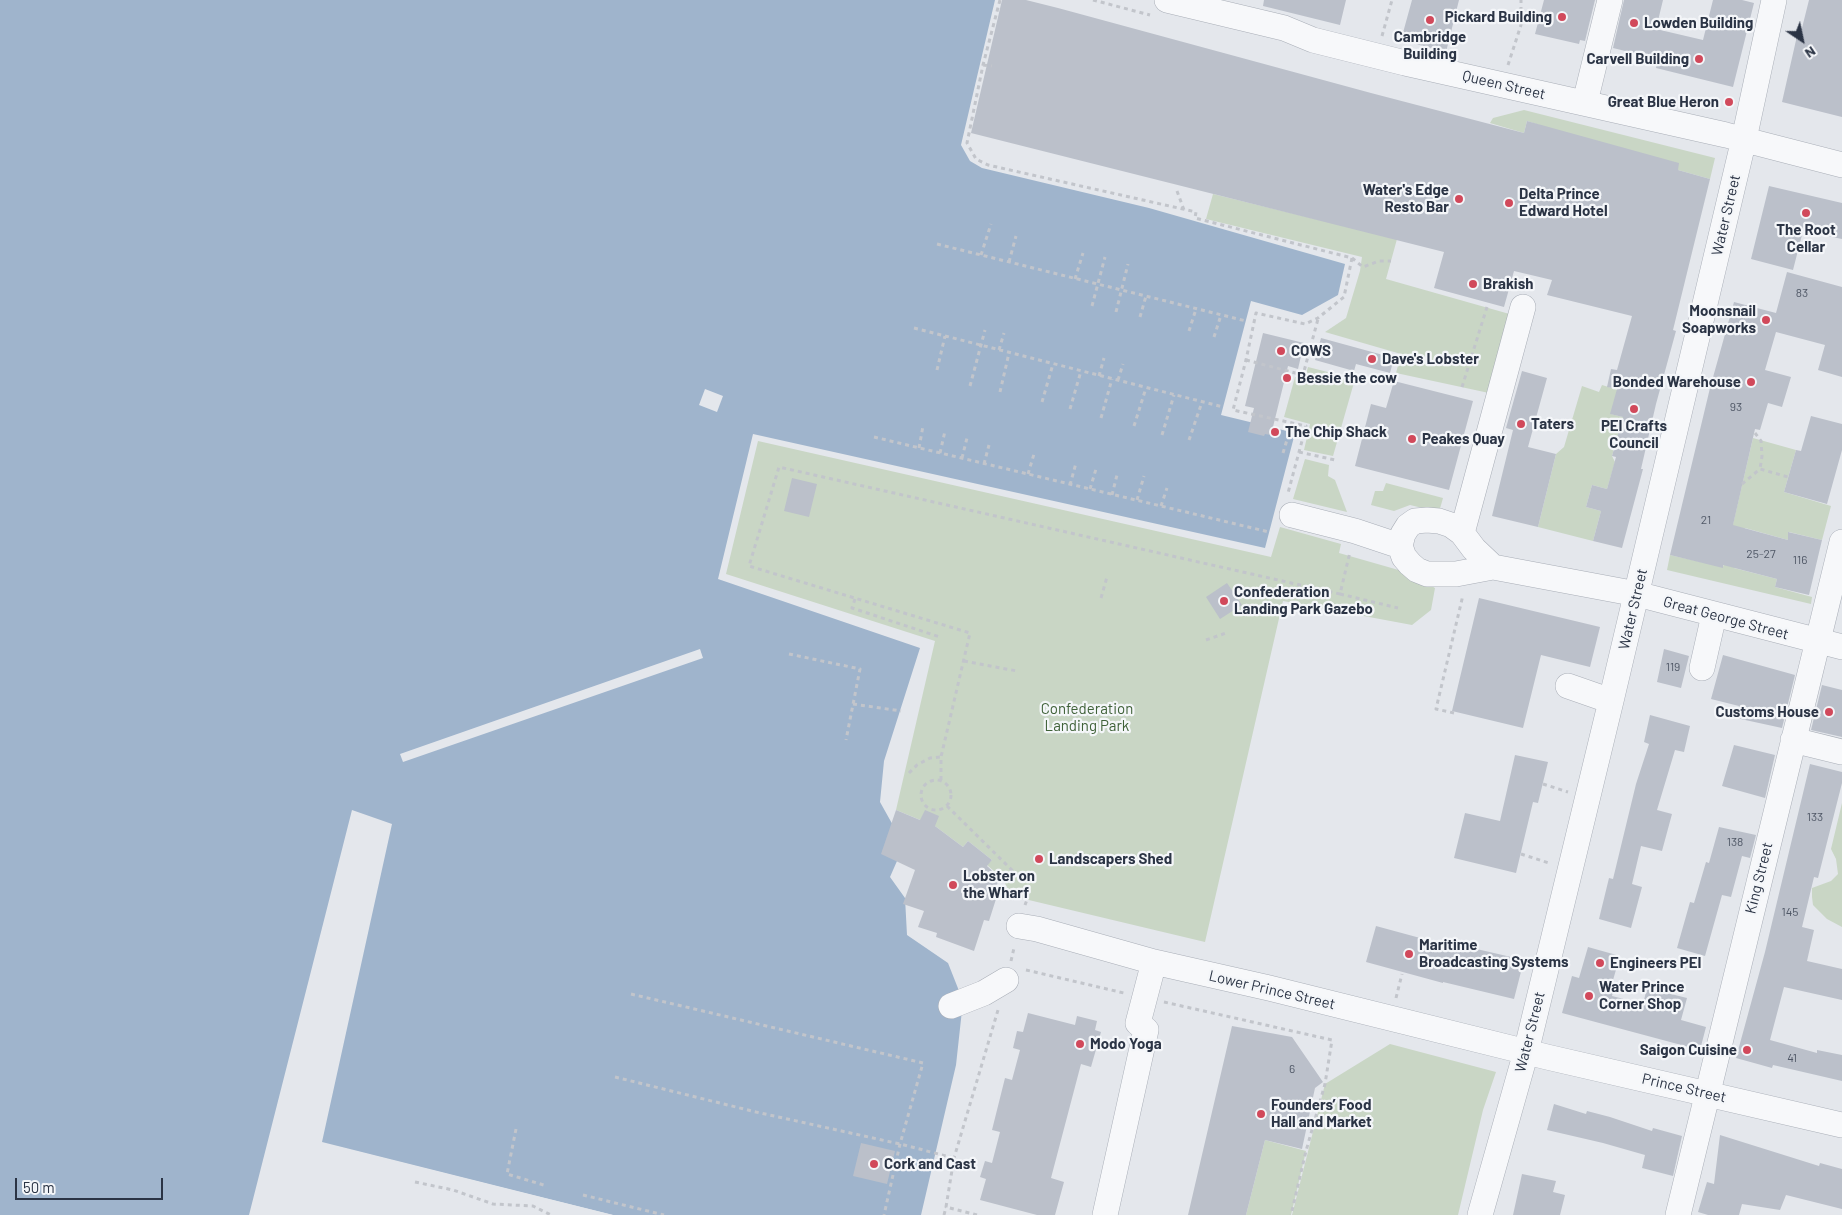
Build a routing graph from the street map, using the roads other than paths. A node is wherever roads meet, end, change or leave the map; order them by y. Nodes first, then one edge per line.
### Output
1 (1167, 0) edge
2 (1610, 0) edge
3 (1774, 0) edge
4 (1585, 102) junction
5 (1744, 139) junction
6 (1842, 165) edge
7 (1523, 307) dead end
8 (1289, 508) road end
9 (1462, 533) junction
10 (1842, 542) edge
11 (1400, 546) junction
12 (1493, 567) junction
13 (1637, 594) junction
14 (1714, 615) junction
15 (1818, 642) junction
16 (1842, 648) edge
17 (1702, 668) dead end
18 (1568, 686) dead end
19 (1611, 701) junction
20 (1794, 740) junction
21 (1842, 752) edge
22 (1019, 926) dead end
23 (1154, 962) junction
24 (1006, 980) dead end
25 (951, 1006) dead end
26 (1526, 1052) junction
27 (1706, 1094) junction
28 (1842, 1125) edge
29 (1104, 1215) edge
30 (1480, 1215) edge
31 (1678, 1215) edge

1 - 4 street, Queen Street
2 - 4 street
3 - 5 street, Water Street
4 - 5 street, Queen Street
5 - 6 street, Queen Street
5 - 13 street, Water Street
7 - 9 street
8 - 11 street
9 - 11 street
9 - 12 street
10 - 15 street, King Street
11 - 12 street, Great George Street
12 - 13 street, Great George Street
13 - 14 street, Great George Street
13 - 19 street, Water Street
14 - 15 street, Great George Street
14 - 17 street
15 - 16 street, Great George Street
15 - 20 street, King Street
18 - 19 street
19 - 26 street, Water Street
20 - 21 street
20 - 27 street, King Street
22 - 23 street, Lower Prince Street
23 - 26 street, Lower Prince Street
23 - 29 street
24 - 25 street
26 - 27 street, Prince Street
26 - 30 street, Water Street
27 - 28 street, Prince Street
27 - 31 street, King Street

